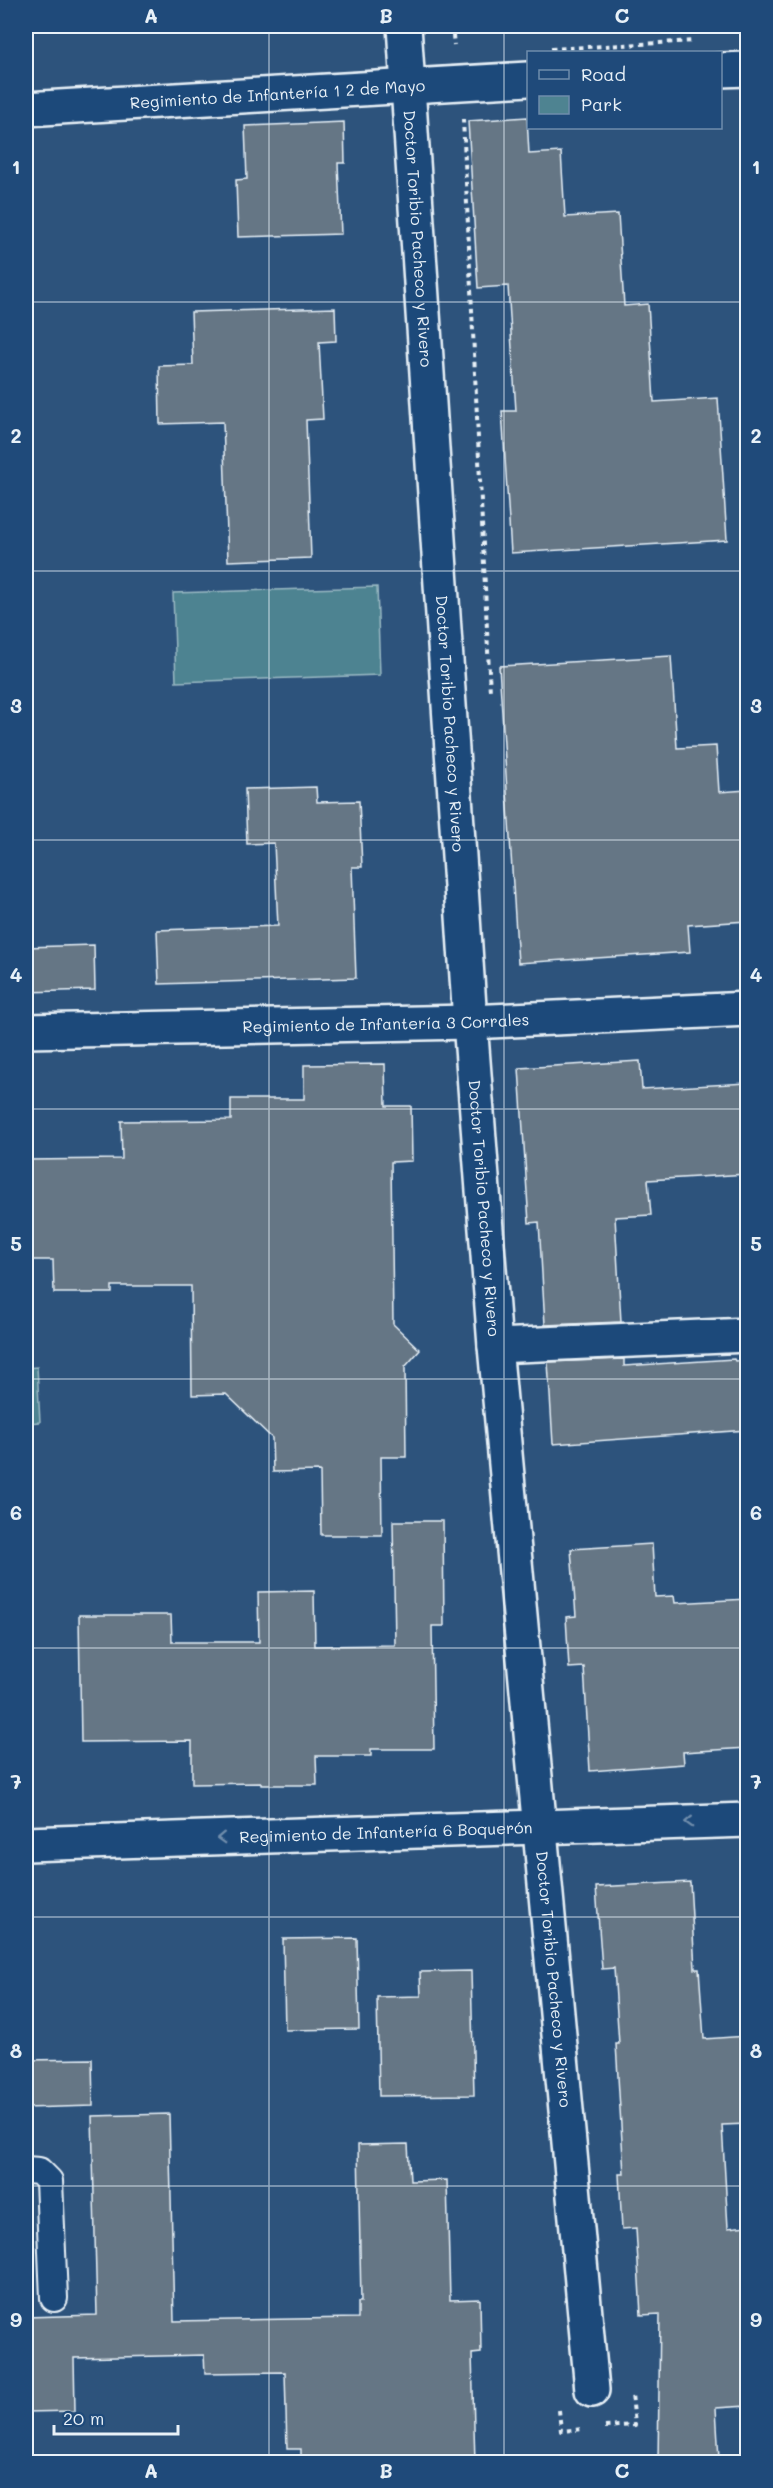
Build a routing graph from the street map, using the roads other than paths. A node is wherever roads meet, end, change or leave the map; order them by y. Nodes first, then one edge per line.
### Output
1 (404, 26) edge
2 (747, 69) edge
3 (722, 70) edge
4 (527, 79) edge
5 (408, 85) junction
6 (26, 109) edge
7 (747, 1009) edge
8 (470, 1022) junction
9 (26, 1031) edge
10 (747, 1335) edge
11 (495, 1346) junction
12 (747, 1820) edge
13 (538, 1828) junction
14 (26, 1844) edge
15 (26, 2170) edge
16 (54, 2298) dead end
17 (592, 2390) dead end

1 - 5 street, Doctor Toribio Pacheco y Rivero
2 - 3 street
4 - 5 street, Regimiento de Infantería 1 2 de Mayo
5 - 6 street, Regimiento de Infantería 1 2 de Mayo
5 - 8 street, Doctor Toribio Pacheco y Rivero
7 - 8 street, Regimiento de Infantería 3 Corrales
8 - 9 street, Regimiento de Infantería 3 Corrales
8 - 11 street, Doctor Toribio Pacheco y Rivero
10 - 11 street
11 - 13 street, Doctor Toribio Pacheco y Rivero
12 -> 13 street, Regimiento de Infantería 6 Boquerón
13 -> 14 street, Regimiento de Infantería 6 Boquerón
13 - 17 street, Doctor Toribio Pacheco y Rivero
15 - 16 lane

